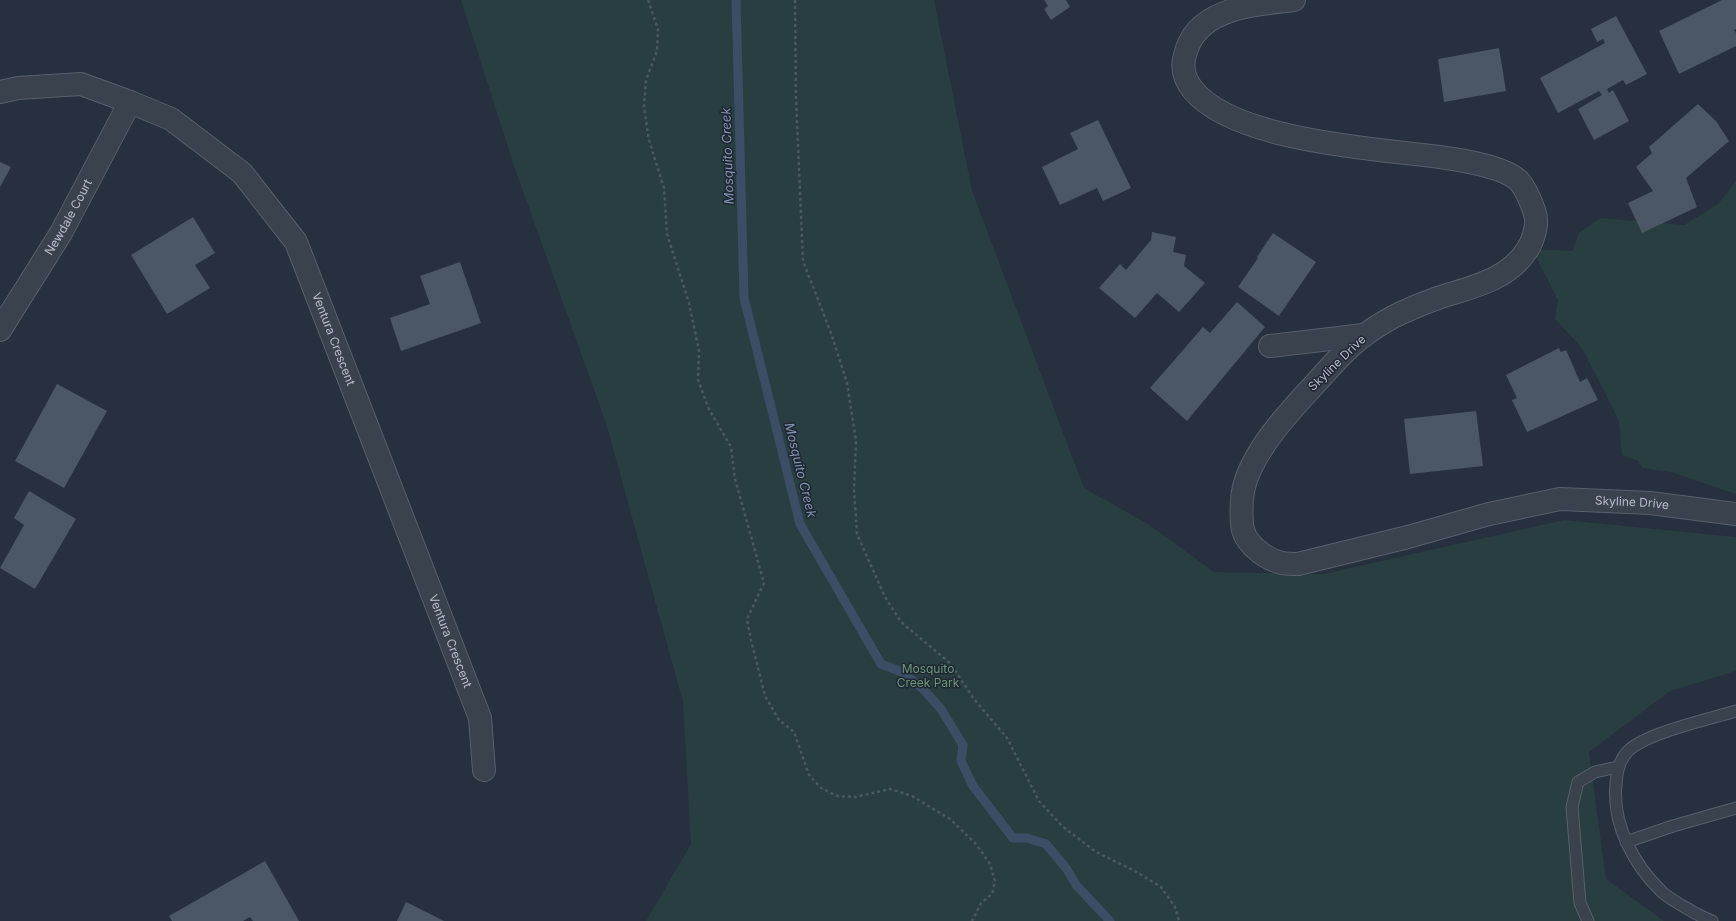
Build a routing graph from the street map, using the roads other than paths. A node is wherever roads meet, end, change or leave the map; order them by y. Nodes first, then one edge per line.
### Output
1 (1294, 0) edge
2 (0, 92) edge
3 (130, 102) junction
4 (0, 330) edge
5 (1364, 335) junction
6 (1270, 346) dead end
7 (1736, 514) edge
8 (1736, 711) edge
9 (1618, 767) junction
10 (484, 770) dead end
11 (1736, 808) edge
12 (1626, 842) junction
13 (1588, 921) edge
14 (1712, 921) edge

1 - 5 street, Skyline Drive
2 - 3 street, Ventura Crescent
3 - 4 street, Newdale Court
3 - 10 street, Ventura Crescent
5 - 6 street
5 - 7 street, Skyline Drive
8 - 9 lane
9 - 12 lane
9 - 13 lane
11 - 12 lane
12 - 14 lane

